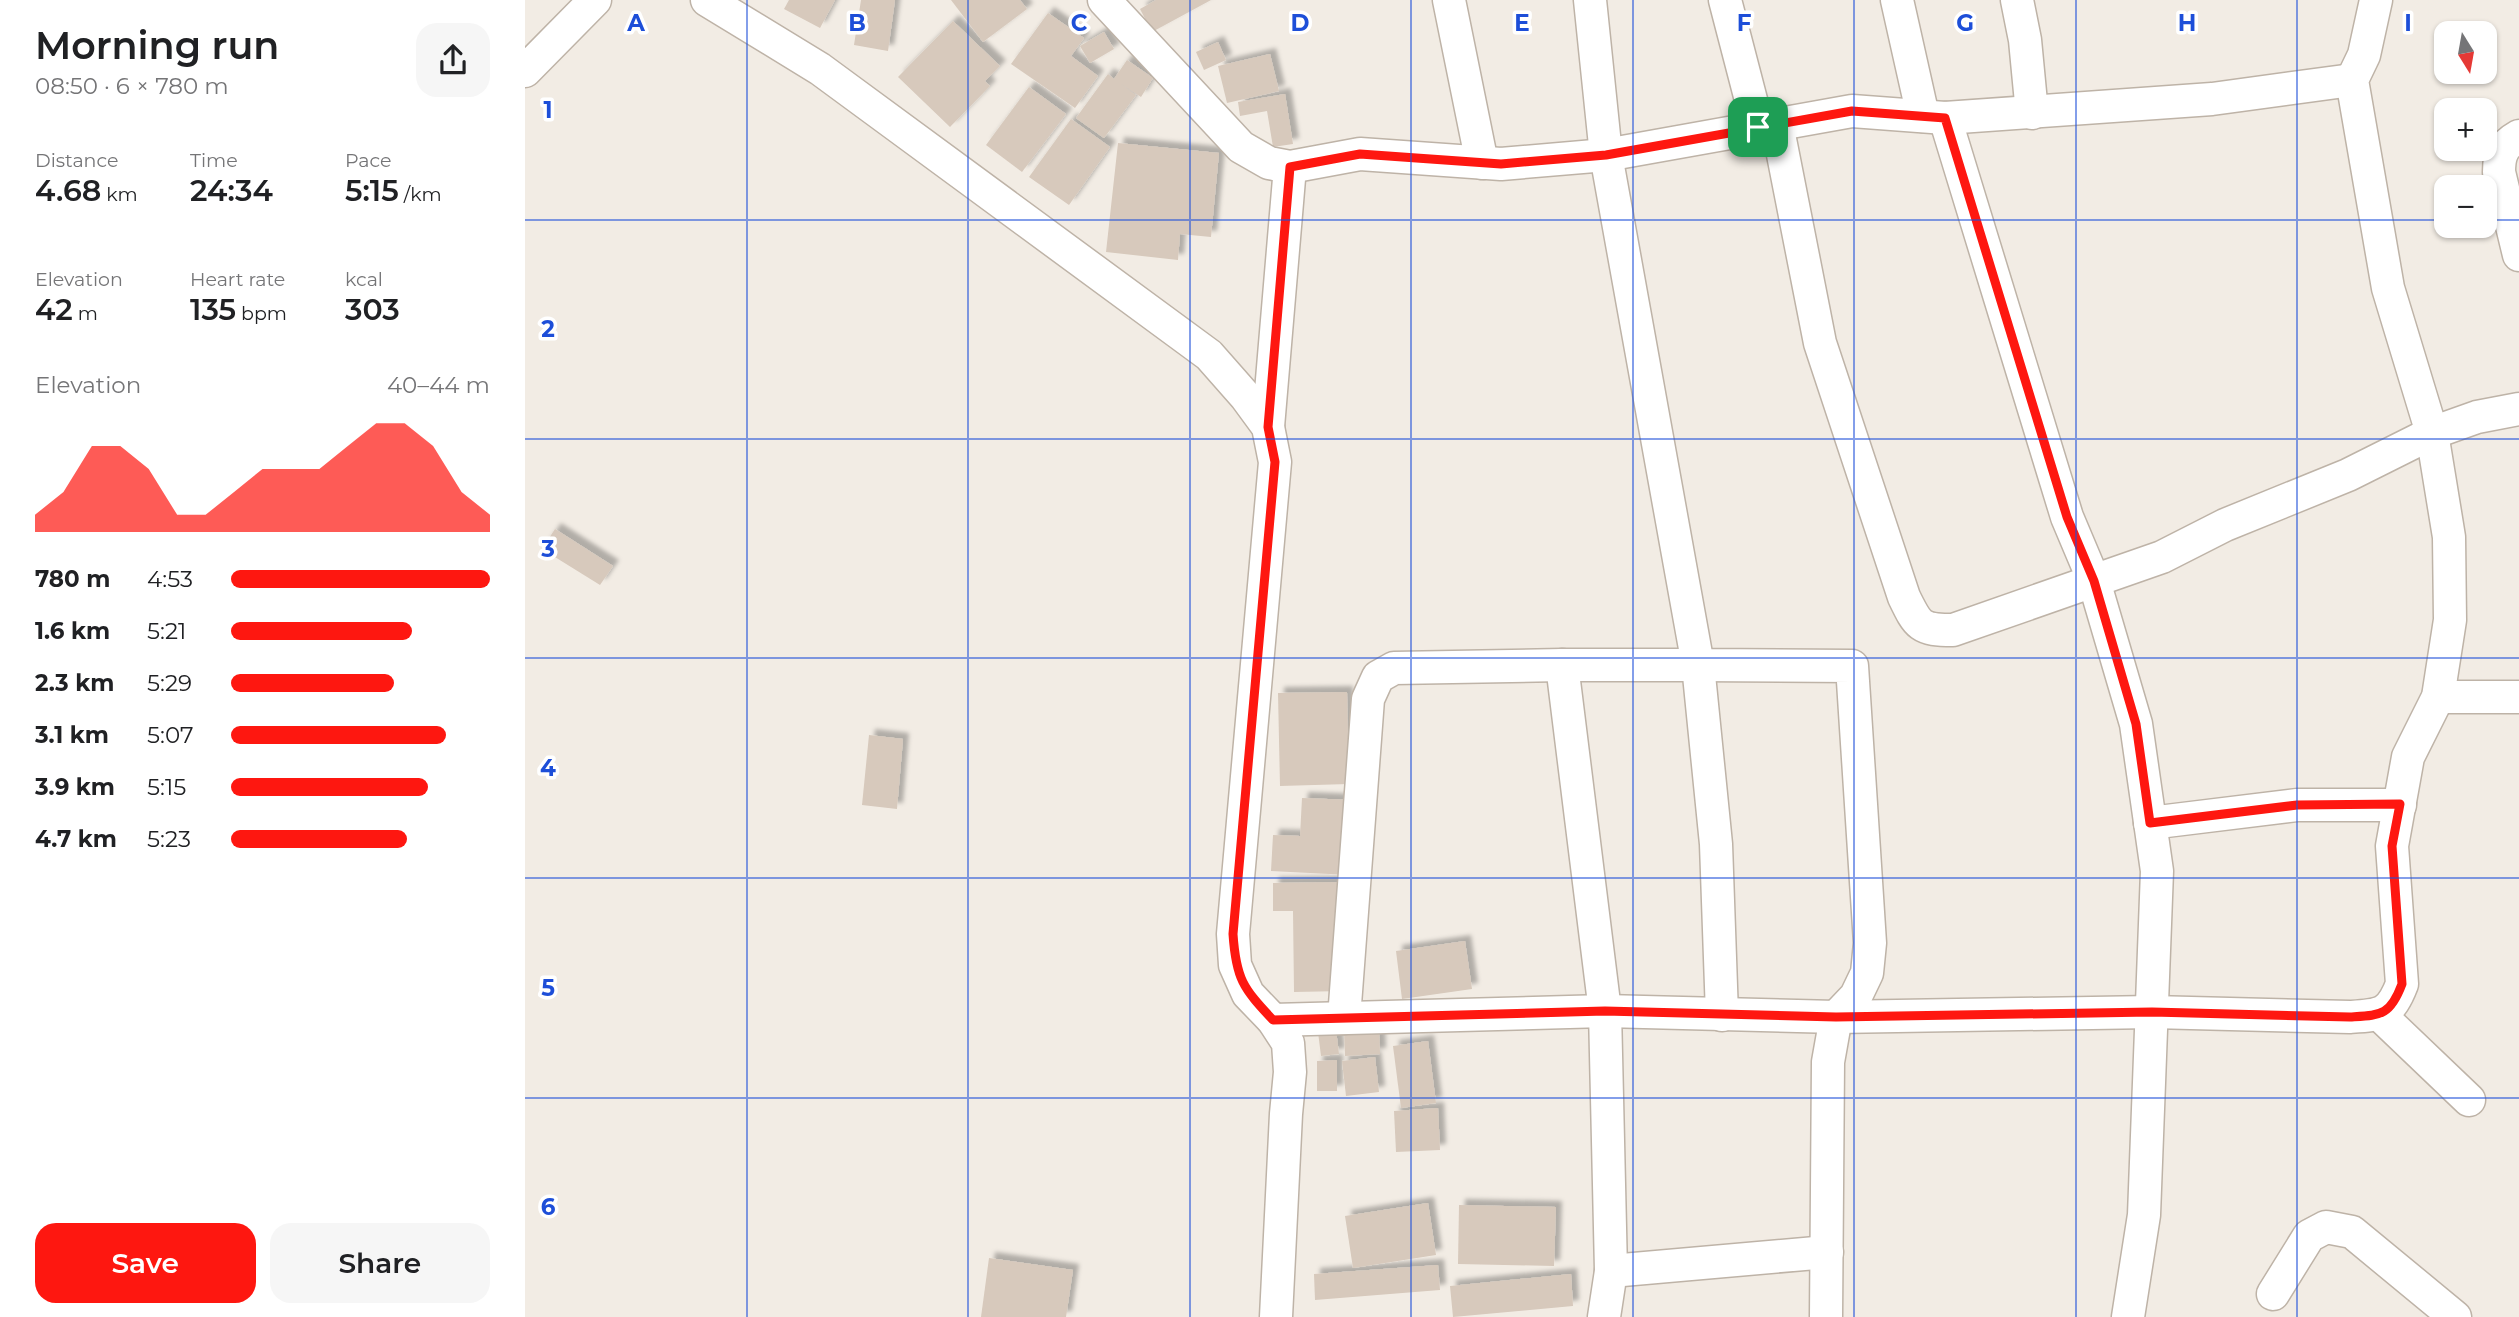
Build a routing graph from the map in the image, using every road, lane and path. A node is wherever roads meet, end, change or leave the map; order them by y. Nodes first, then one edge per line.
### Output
1 (595, 0) edge
2 (707, 0) edge
3 (1104, 0) edge
4 (1449, 0) edge
5 (1590, 0) edge
6 (1724, 0) edge
7 (1897, 0) edge
8 (2017, 0) edge
9 (2376, 0) edge
10 (743, 9) edge
11 (525, 71) edge
12 (2352, 80) junction
13 (2032, 113) junction
14 (1934, 117) junction
15 (1767, 126) junction
16 (2519, 136) edge
17 (1606, 155) junction
18 (1482, 163) junction
19 (1290, 167) junction
20 (2519, 255) edge
21 (2519, 410) edge
22 (1268, 427) junction
23 (2432, 433) junction
24 (2094, 581) junction
25 (1698, 664) junction
26 (1562, 665) junction
27 (2438, 697) junction
28 (2519, 697) edge
29 (2400, 804) junction
30 (2150, 823) junction
31 (1605, 1011) junction
32 (2152, 1012) junction
33 (1722, 1015) junction
34 (2380, 1015) junction
35 (1836, 1017) junction
36 (1344, 1018) junction
37 (1273, 1020) junction
38 (2469, 1100) dead end
39 (1827, 1252) junction
40 (1611, 1270) junction
41 (2273, 1294) dead end
42 (1276, 1317) edge
43 (1604, 1317) edge
44 (1826, 1317) edge
45 (2128, 1317) edge
46 (2455, 1317) edge

1 - 11 street
2 - 10 street
3 - 19 street
4 - 18 street
5 - 17 street
6 - 15 street
7 - 14 street
8 - 13 street
9 - 12 street
10 - 22 street
12 - 13 street
12 - 23 street
13 - 14 street
14 - 15 street
14 - 24 street
15 - 17 street
15 - 24 street
16 - 20 street
17 - 18 street
17 - 25 street
18 - 19 street
19 - 22 street
21 - 23 street
22 - 37 street
23 - 24 street
23 - 27 street
24 - 30 street
25 - 26 street
25 - 33 street
25 - 35 street
26 - 31 street
26 - 36 street
27 - 28 street
27 - 29 street
29 - 30 street
29 - 34 street
30 - 32 street
31 - 33 street
31 - 36 street
31 - 40 street
32 - 34 street
32 - 35 street
32 - 45 street
33 - 35 street
34 - 38 street
35 - 39 street
36 - 37 street
37 - 42 street
39 - 40 street
39 - 44 street
40 - 43 street
41 - 46 street

